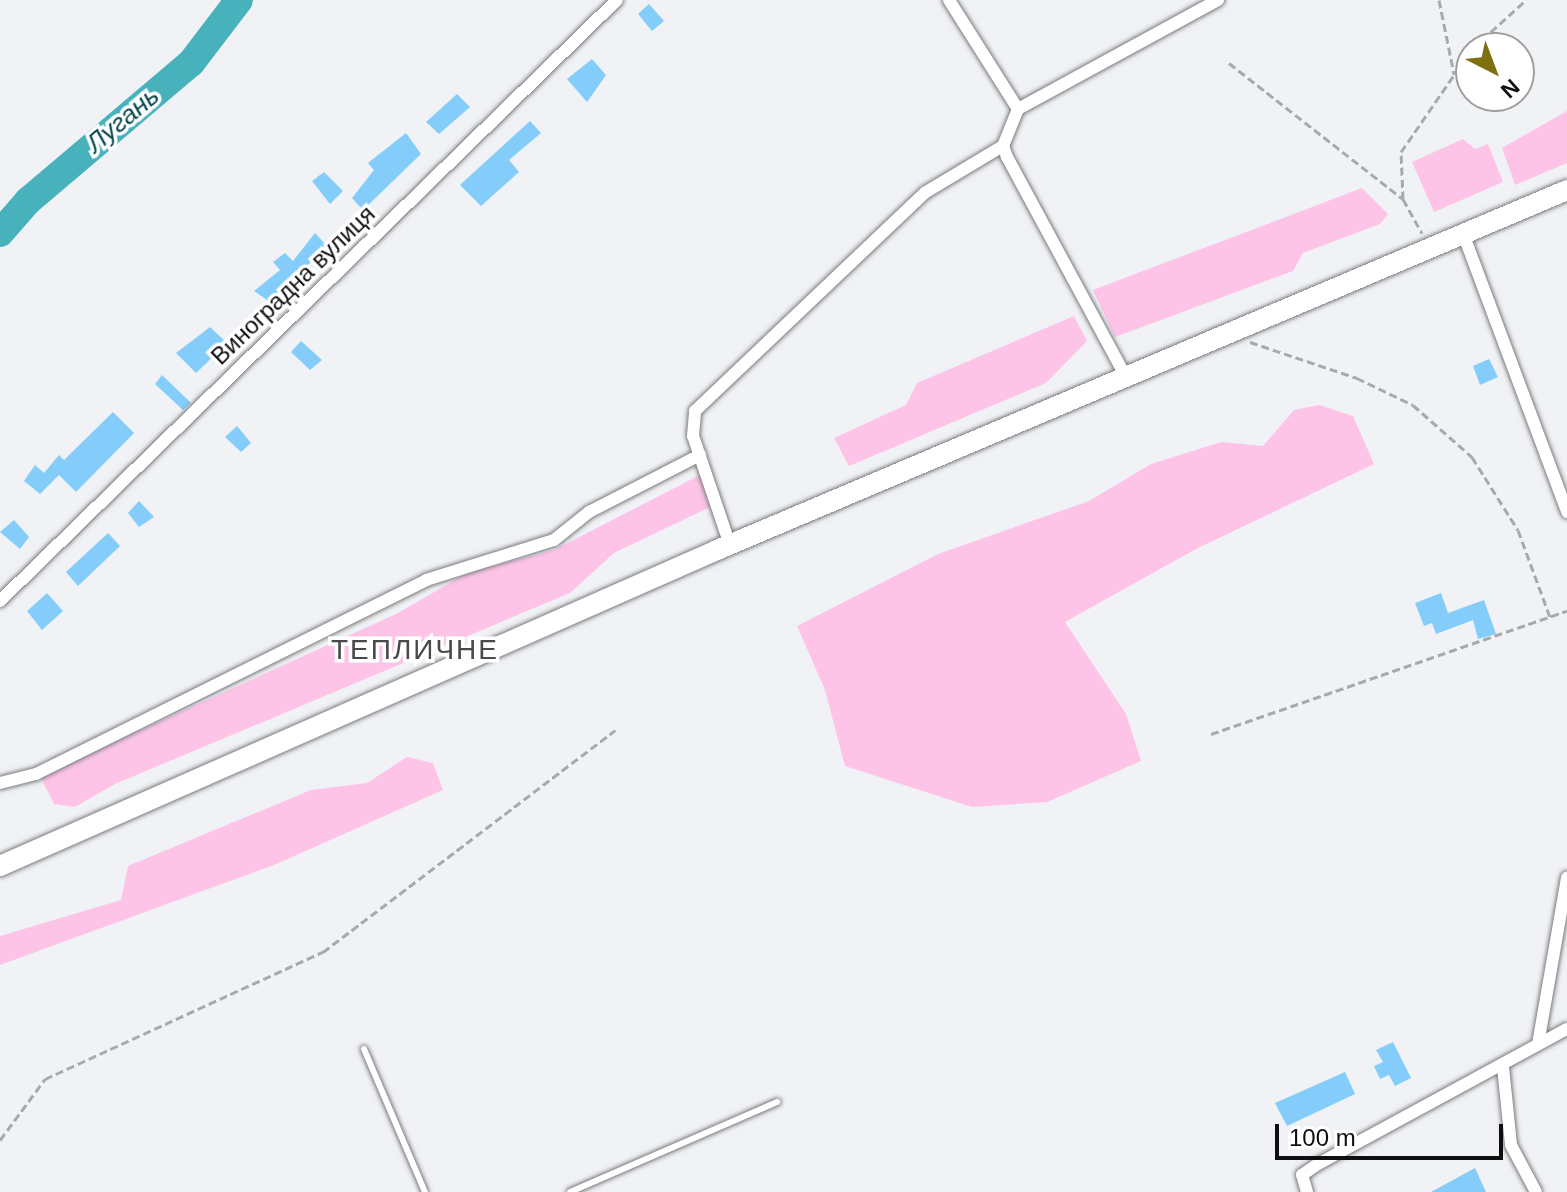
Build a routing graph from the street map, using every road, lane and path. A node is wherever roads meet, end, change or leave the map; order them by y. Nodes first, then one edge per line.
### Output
1 (617, 0) edge
2 (949, 0) edge
3 (1218, 0) edge
4 (1439, 0) edge
5 (1526, 0) edge
6 (1491, 32) edge
7 (1229, 63) dead end
8 (1454, 74) joint
9 (1018, 109) junction
10 (1003, 146) junction
11 (1567, 190) edge
12 (1403, 199) junction
13 (1464, 236) junction
14 (1432, 249) junction
15 (1227, 335) junction
16 (1126, 377) junction
17 (700, 455) junction
18 (1567, 511) edge
19 (1567, 522) edge
20 (730, 545) junction
21 (0, 601) edge
22 (1567, 611) edge
23 (1550, 617) junction
24 (615, 730) dead end
25 (1211, 734) dead end
26 (0, 783) edge
27 (0, 866) edge
28 (1567, 877) edge
29 (1567, 1029) edge
30 (1538, 1044) junction
31 (364, 1049) dead end
32 (1503, 1067) junction
33 (777, 1102) dead end
34 (0, 1140) edge
35 (425, 1192) edge
36 (570, 1192) edge
37 (1307, 1192) edge
38 (1536, 1192) edge

1 - 21 street, Виноградна вулиця
2 - 9 street
3 - 9 street
4 - 8 path
5 - 6 path
7 - 12 path
8 - 12 path
9 - 10 street
10 - 16 street
10 - 17 street
11 - 13 main road
12 - 14 path
13 - 14 main road
13 - 18 street
14 - 15 main road
15 - 16 main road
15 - 23 path
16 - 20 main road
17 - 20 street
17 - 26 street
18 - 19 street
20 - 27 main road
22 - 23 path
23 - 25 path
24 - 34 path
28 - 30 street
29 - 30 street
30 - 32 street
31 - 35 lane
32 - 37 street
32 - 38 street
33 - 36 lane

